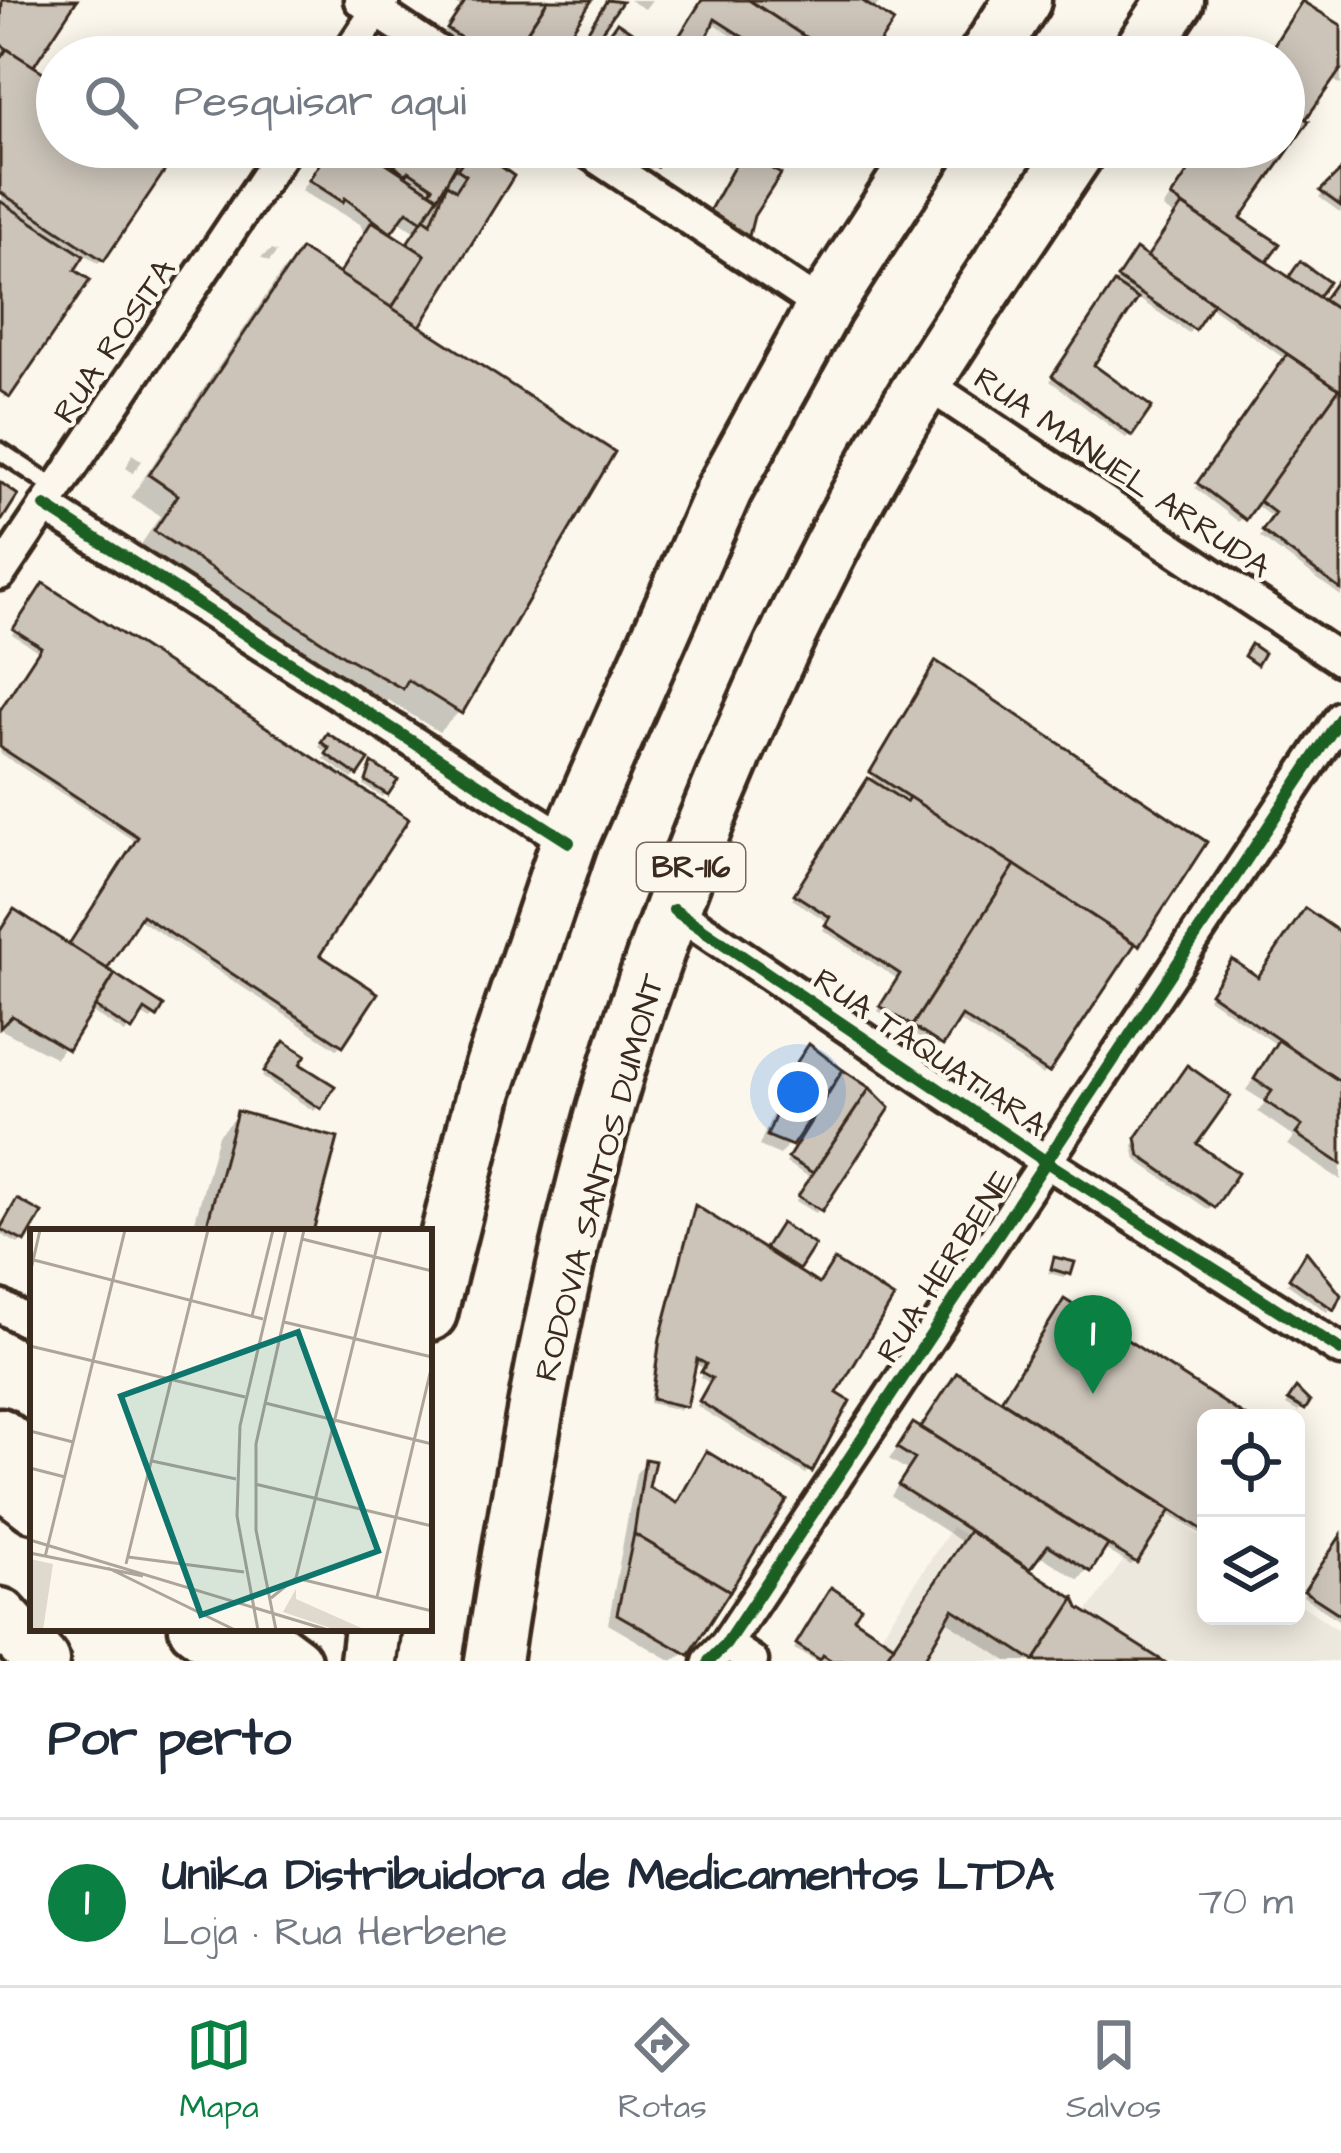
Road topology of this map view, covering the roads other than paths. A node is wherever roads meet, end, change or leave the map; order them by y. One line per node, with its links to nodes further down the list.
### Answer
1 (1023, 0): 6 (highway)
2 (1176, 0): 7 (highway)
3 (373, 4): 4 (street); 5 (street)
4 (357, 36)
5 (417, 36)
6 (1000, 36)
7 (1152, 36)
8 (272, 168): 15 (street, RUA ROSITA)
9 (613, 168): 12 (street)
10 (914, 168): 12 (highway)
11 (1065, 168): 13 (highway, RODOVIA SANTOS DUMONT / BR-116)
12 (824, 308): 19 (highway)
13 (924, 382): 17 (street, RUA MANUEL ARRUDA); 20 (highway, RODOVIA SANTOS DUMONT / BR-116)
14 (0, 451): 15 (lane)
15 (51, 498): 16 (street, RUA ROSITA); 19 (street)
16 (0, 574)
17 (1341, 660)
18 (1341, 717): 21 (street, RUA HERBENE)
19 (569, 842): 22 (highway)
20 (674, 910): 21 (street, RUA TAQUATIARA); 37 (highway, RODOVIA SANTOS DUMONT / BR-116)
21 (1045, 1161): 25 (street, RUA TAQUATIARA); 33 (street, RUA HERBENE)
22 (432, 1301)
23 (0, 1306): 24 (street)
24 (30, 1323)
25 (1341, 1350)
26 (0, 1433): 27 (main road)
27 (30, 1457)
28 (0, 1482): 29 (main road)
29 (30, 1505)
30 (0, 1616): 34 (highway)
31 (372, 1631): 36 (highway)
32 (224, 1640): 35 (main road)
33 (729, 1655)
34 (41, 1661)
35 (296, 1661)
36 (368, 1661)
37 (493, 1661)

